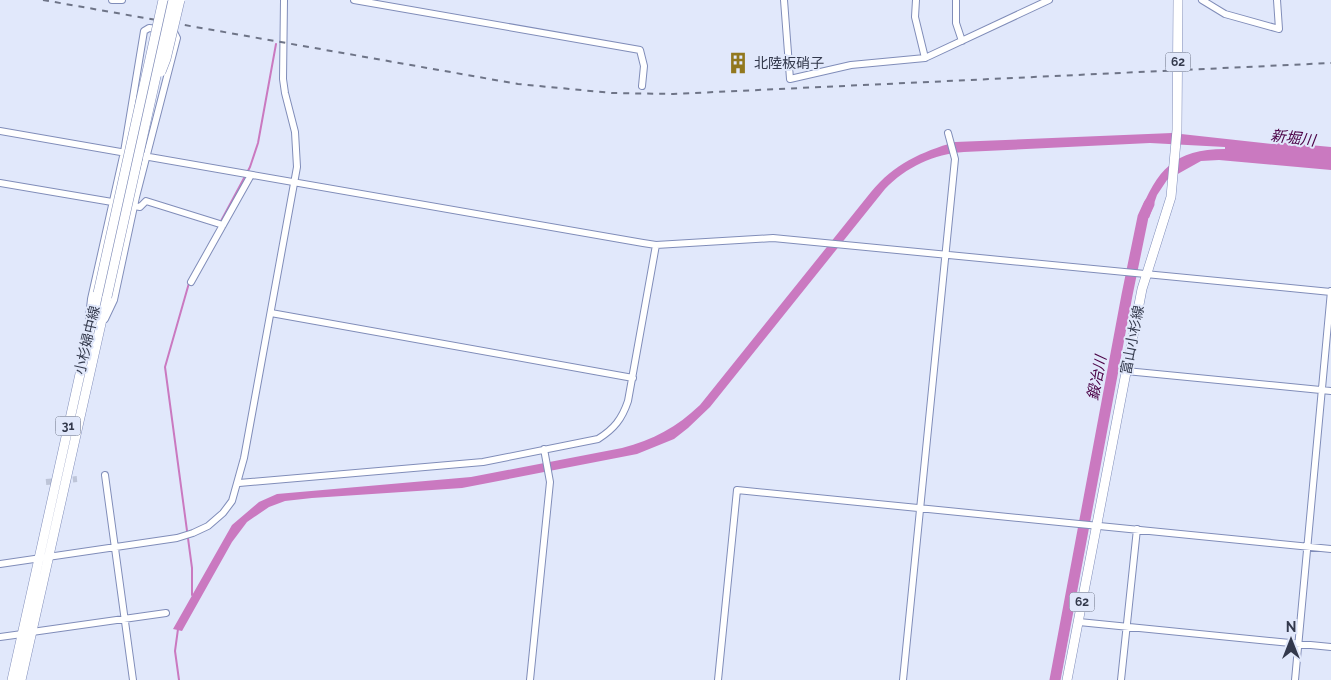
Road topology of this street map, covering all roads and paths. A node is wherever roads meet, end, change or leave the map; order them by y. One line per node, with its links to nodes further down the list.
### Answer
1 (112, 0): 2 (street)
2 (122, 0)
3 (158, 0): 19 (main road, 31, bridge)
4 (163, 0): 19 (main road, 小杉婦中線 / 31, bridge)
5 (173, 0): 19 (main road, 小杉婦中線 / 31, bridge)
6 (180, 0): 19 (main road, 31, bridge)
7 (284, 0): 25 (street)
8 (354, 0): 18 (street)
9 (784, 0): 17 (street)
10 (916, 0): 17 (street)
11 (956, 0): 16 (street)
12 (1048, 0): 16 (street)
13 (1178, 0): 32 (main road, 富山小杉線 / 62)
14 (1202, 0): 15 (street)
15 (1277, 0)
16 (962, 41): 17 (street)
17 (925, 58)
18 (642, 86)
19 (147, 92): 36 (main road, 小杉婦中線 / 31, bridge); 37 (main road, 小杉婦中線 / 31, bridge)
20 (0, 131): 22 (street)
21 (948, 133): 31 (street)
22 (124, 152): 23 (street); 23 (street); 27 (street)
23 (148, 156): 24 (street); 28 (street)
24 (251, 175): 25 (street); 29 (street)
25 (294, 182): 30 (street); 35 (street)
26 (0, 183): 27 (street)
27 (112, 202): 36 (street)
28 (134, 206): 29 (street); 37 (street)
29 (223, 225): 33 (street)
30 (656, 245): 31 (street); 39 (street)
31 (946, 255): 32 (street); 45 (street)
32 (1143, 274): 34 (street); 38 (main road, 富山小杉線 / 62)
33 (191, 282)
34 (1331, 292): 40 (street)
35 (271, 313): 39 (street); 44 (street)
36 (89, 328): 52 (main road, 小杉婦中線 / 31)
37 (100, 329): 51 (main road, 小杉婦中線 / 31)
38 (1126, 372): 40 (street); 46 (main road, 富山小杉線 / 62)
39 (633, 378): 42 (street)
40 (1323, 390): 41 (street); 48 (street)
41 (1331, 391)
42 (544, 449): 44 (street); 66 (street)
43 (105, 475): 49 (street)
44 (239, 483): 49 (street)
45 (920, 510): 46 (street); 67 (street); 68 (street)
46 (1095, 524): 47 (street); 56 (main road, 富山小杉線 / 62)
47 (1137, 529): 48 (street); 57 (street)
48 (1308, 547): 50 (street); 61 (street)
49 (114, 548): 51 (street); 55 (street)
50 (1331, 549)
51 (50, 558): 52 (street); 58 (main road, 小杉婦中線 / 31)
52 (39, 559): 53 (street); 59 (main road, 小杉婦中線 / 31)
53 (0, 564)
54 (166, 613): 55 (street)
55 (124, 619): 58 (street); 65 (street)
56 (1078, 622): 57 (street); 69 (main road, 富山小杉線 / 62)
57 (1128, 627): 61 (street); 70 (street)
58 (32, 632): 64 (main road, 小杉婦中線 / 31)
59 (22, 634): 60 (street); 63 (main road, 小杉婦中線 / 31)
60 (0, 637)
61 (1299, 644): 62 (street); 71 (street)
62 (1331, 647)
63 (12, 680)
64 (21, 680)
65 (133, 680)
66 (530, 680)
67 (718, 680)
68 (903, 680)
69 (1067, 680)
70 (1121, 680)
71 (1295, 680)

